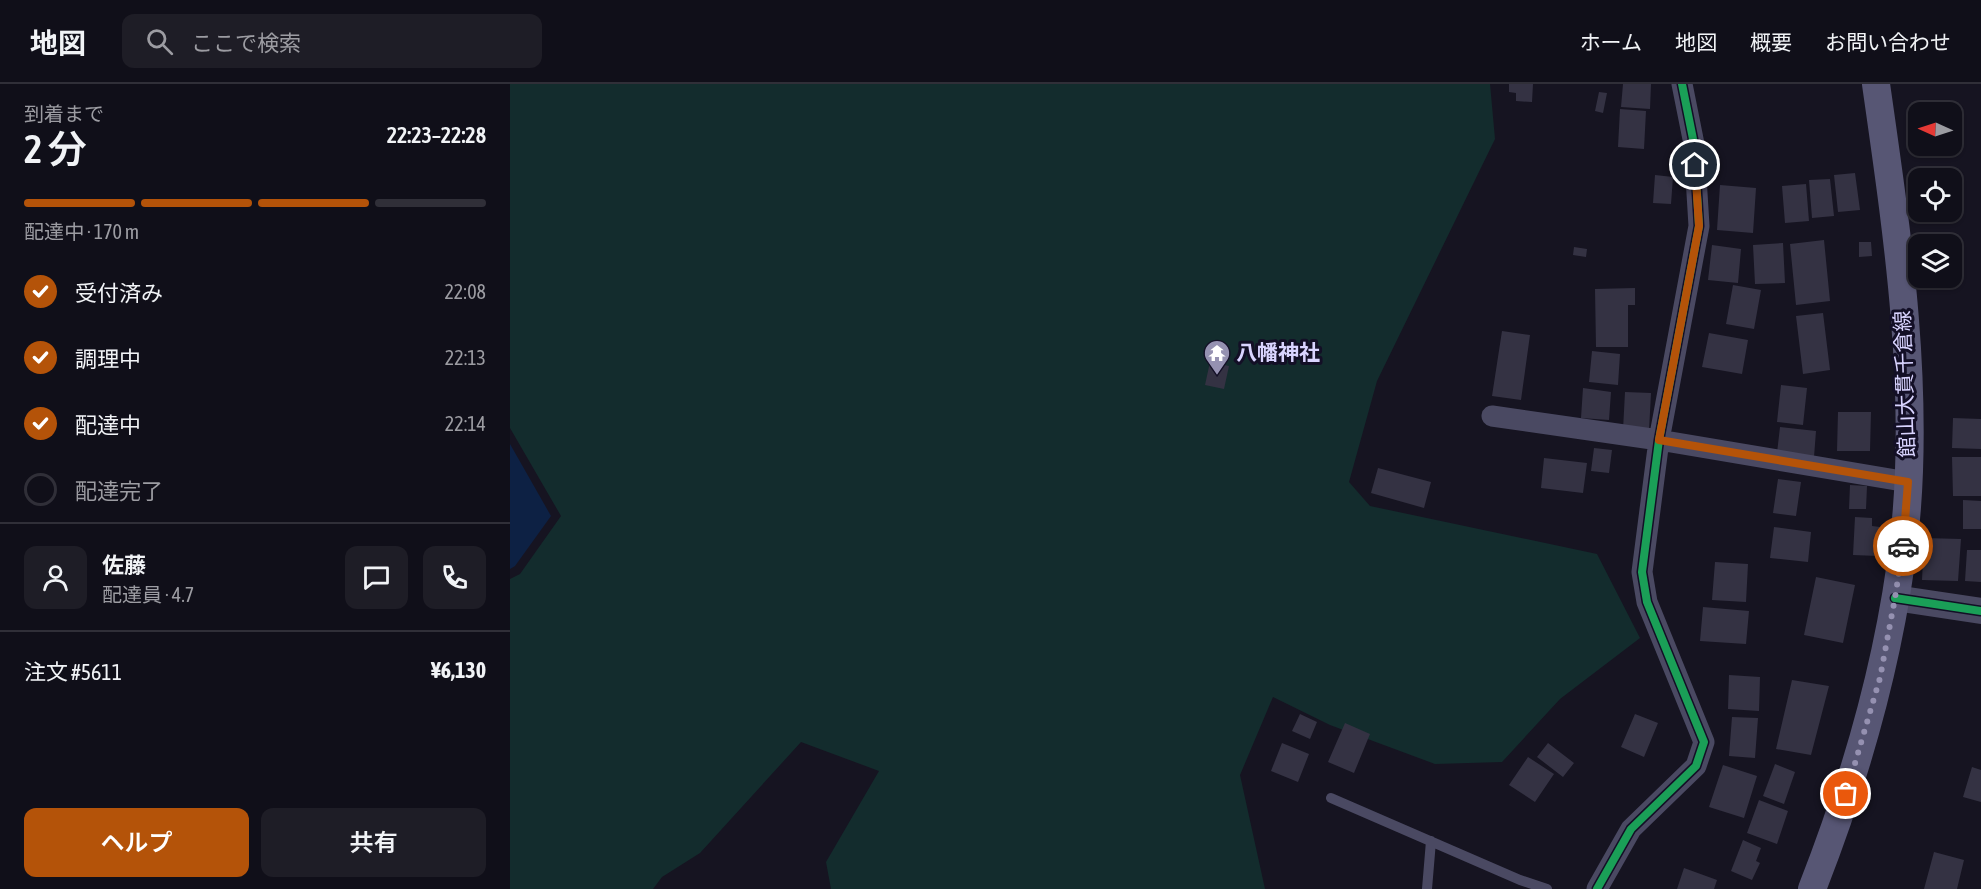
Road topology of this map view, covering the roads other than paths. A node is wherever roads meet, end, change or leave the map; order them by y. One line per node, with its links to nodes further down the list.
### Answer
1 (1682, 84): 4 (street)
2 (1876, 84): 5 (main road, 館山大貫千倉線)
3 (1492, 416): 4 (street)
4 (1659, 440): 5 (street); 12 (street)
5 (1908, 482): 6 (main road, 館山大貫千倉線)
6 (1895, 598): 7 (street); 13 (main road, 館山大貫千倉線)
7 (1981, 611)
8 (1331, 798): 9 (lane)
9 (1431, 841): 10 (lane); 11 (lane)
10 (1427, 889)
11 (1547, 889)
12 (1597, 889)
13 (1812, 889)

